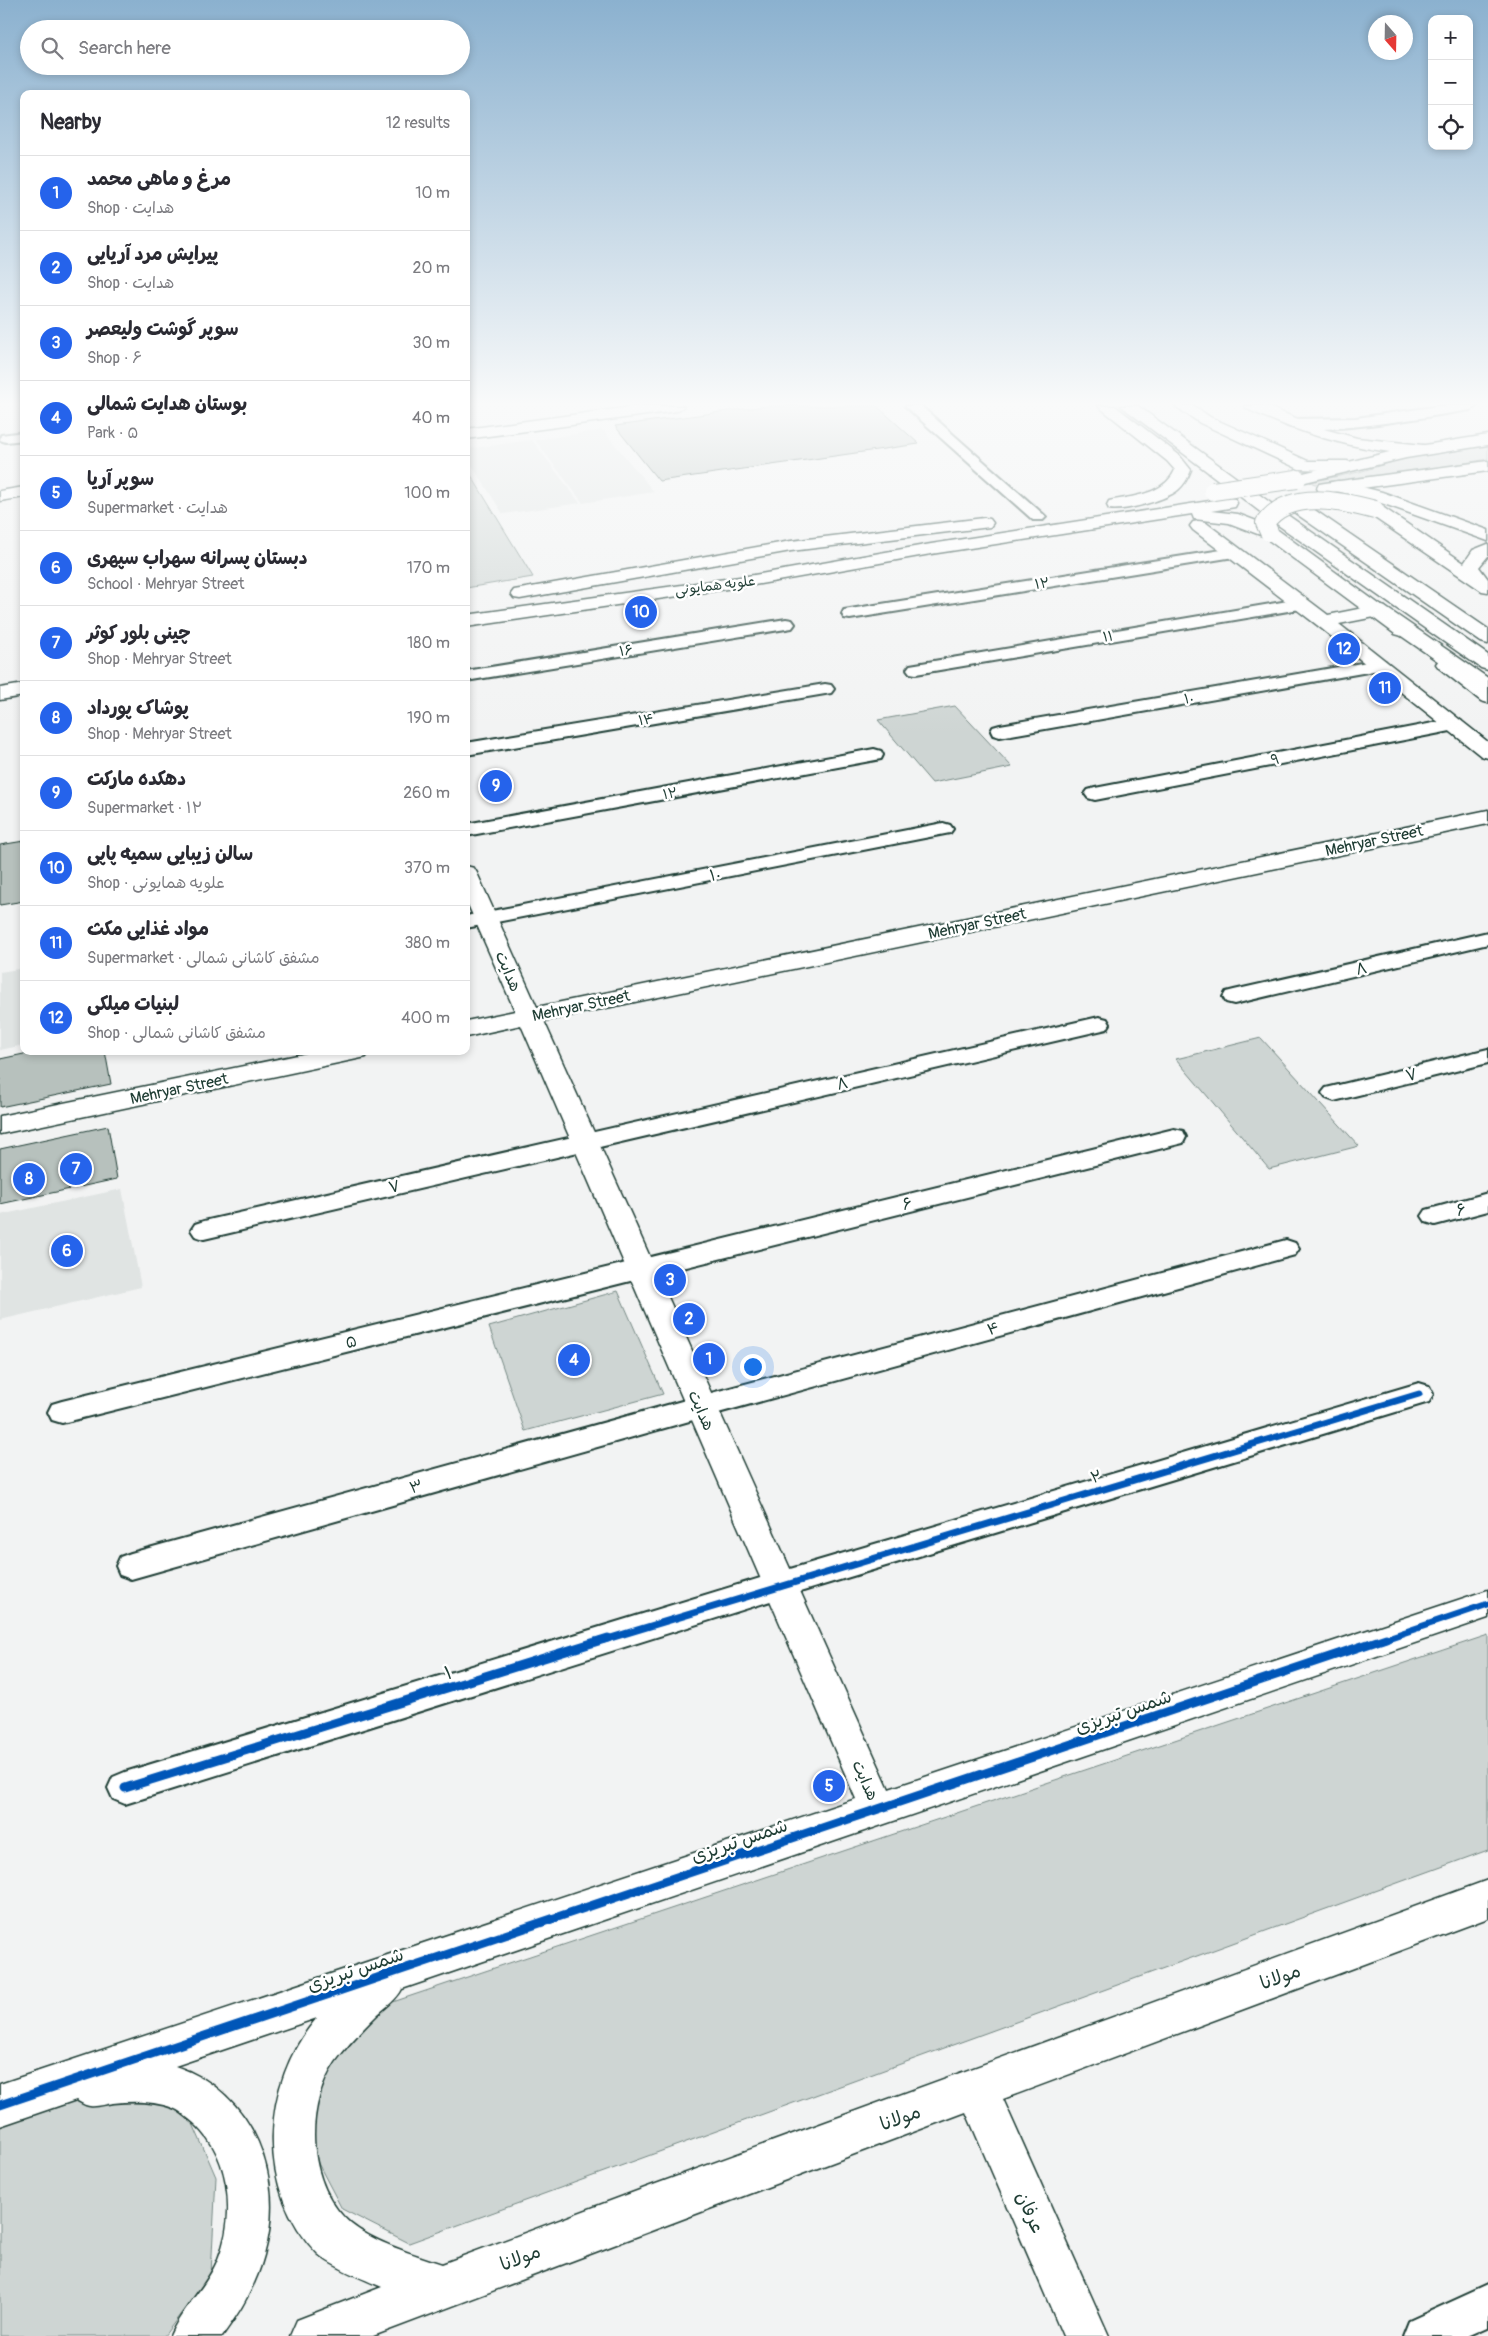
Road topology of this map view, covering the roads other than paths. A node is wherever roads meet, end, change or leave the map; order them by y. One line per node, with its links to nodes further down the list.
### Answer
1 (1036, 515): 11 (street)
2 (1071, 515): 11 (main road, علویه همایونی)
3 (1106, 515): 20 (main road, علویه همایونی)
4 (1209, 515): 14 (main road)
5 (1269, 515): 14 (main road, bridge)
6 (1276, 515): 31 (main road)
7 (1310, 515): 30 (main road)
8 (1382, 515): 22 (main road, bridge)
9 (1425, 515): 15 (main road)
10 (1457, 515): 13 (main road)
11 (1038, 517): 16 (main road, علویه همایونی)
12 (1199, 526): 18 (main road)
13 (1488, 531)
14 (1269, 532): 25 (main road)
15 (1488, 536)
16 (832, 541): 19 (main road, علویه همایونی); 20 (main road)
17 (1488, 549): 22 (main road)
18 (1234, 552): 24 (main road); 26 (street, ۱۲)
19 (718, 558): 21 (main road); 23 (main road, علویه همایونی)
20 (857, 562): 21 (main road, علویه همایونی)
21 (754, 580): 27 (main road, علویه همایونی)
22 (1483, 583)
23 (502, 596)
24 (1300, 604): 28 (main road); 33 (street, ۱۱)
25 (1378, 611): 28 (main road); 35 (main road); 39 (main road)
26 (850, 614)
27 (470, 620)
28 (1324, 621): 32 (main road)
29 (786, 624): 34 (street, ۱۶)
30 (1488, 638)
31 (1488, 664)
32 (1379, 665): 40 (main road); 41 (street, ۱۰)
33 (916, 669)
34 (470, 675)
35 (1488, 687)
36 (825, 689): 42 (street, ۱۴)
37 (20, 691): 38 (main road)
38 (0, 694)
39 (1488, 697)
40 (1454, 725): 43 (main road); 45 (street, ۹)
41 (1000, 731)
42 (470, 749)
43 (1488, 752)
44 (874, 755): 47 (street, ۱۲)
45 (1095, 794)
46 (1488, 817): 53 (main road, Mehryar Street)
47 (470, 829)
48 (943, 829): 50 (street, ۱۰)
49 (470, 892): 50 (main road, هدایت)
50 (476, 920): 53 (main road, هدایت)
51 (1488, 938): 52 (street, ۸)
52 (1234, 997)
53 (528, 1016): 55 (main road, Mehryar Street); 61 (main road, هدایت)
54 (1099, 1024): 61 (street, ۸)
55 (470, 1028)
56 (338, 1055): 59 (main road, Mehryar Street)
57 (1488, 1056): 58 (street, ۷)
58 (1334, 1093)
59 (0, 1125)
60 (1174, 1137): 66 (street, ۶)
61 (584, 1142): 64 (street, ۷); 66 (main road, هدایت)
62 (1488, 1202): 63 (street, ۶)
63 (1434, 1216)
64 (204, 1230)
65 (1286, 1249): 68 (street, ۴)
66 (640, 1270): 68 (main road, هدایت); 69 (street, ۵)
67 (1419, 1394): 71 (street, ۲)
68 (700, 1407): 70 (street, ۳); 71 (main road, هدایت)
69 (62, 1412)
70 (131, 1566)
71 (780, 1585): 73 (street, ۱); 74 (main road, هدایت)
72 (1488, 1604): 74 (main road, شمس تبریزی)
73 (125, 1788)
74 (878, 1809): 76 (main road, شمس تبریزی)
75 (1488, 1898): 78 (main road, مولانا)
76 (391, 1973): 77 (main road, شمس تبریزی); 80 (main road)
77 (53, 2087): 79 (main road, شمس تبریزی); 82 (main road)
78 (977, 2089): 80 (main road, مولانا); 84 (main road, عرفان)
79 (0, 2105)
80 (441, 2287): 83 (main road, مولانا)
81 (1488, 2306): 85 (street)
82 (193, 2336)
83 (313, 2336)
84 (1086, 2336)
85 (1424, 2336)

